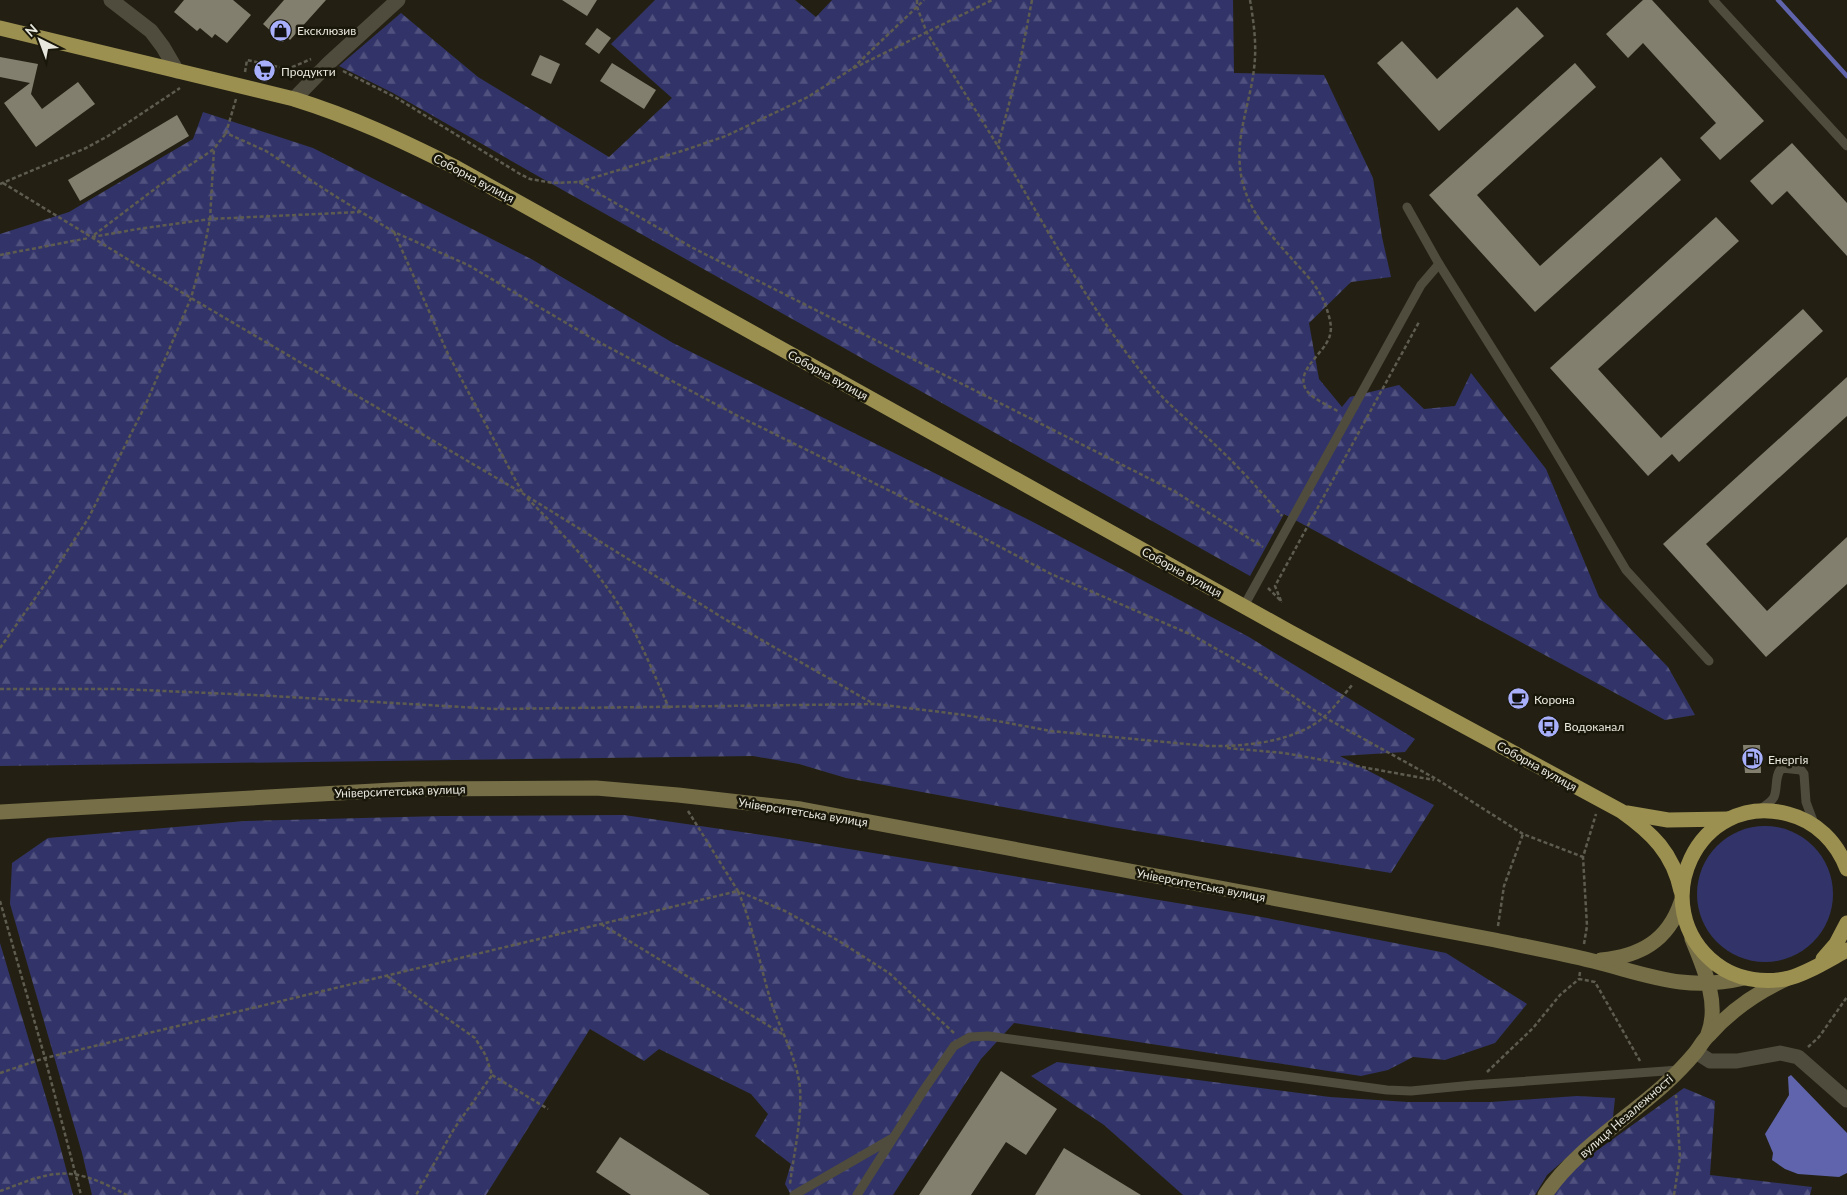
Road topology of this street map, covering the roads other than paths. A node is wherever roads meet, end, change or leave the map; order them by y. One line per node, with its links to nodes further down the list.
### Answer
1 (111, 0): 5 (street)
2 (398, 0): 6 (street)
3 (1712, 0): 7 (lane)
4 (0, 28): 5 (main road, Соборна вулиця)
5 (177, 72): 6 (main road, Соборна вулиця)
6 (294, 100): 10 (main road, Соборна вулиця)
7 (1847, 146)
8 (1408, 206): 9 (lane)
9 (1439, 264): 10 (lane); 11 (lane)
10 (1244, 606): 12 (main road, Соборна вулиця)
11 (1709, 661)
12 (1621, 811): 15 (main road, Соборна вулиця); 20 (main road, Соборна вулиця)
13 (0, 812): 24 (main road, Університетська вулиця)
14 (1756, 812): 15 (main road); 16 (main road); 16 (lane)
15 (1728, 819): 20 (main road)
16 (1815, 826): 17 (main road)
17 (1829, 838): 18 (main road); 19 (main road)
18 (1847, 847)
19 (1847, 869)
20 (1682, 897): 22 (main road, Соборна вулиця); 24 (main road, Університетська вулиця)
21 (1847, 923): 25 (main road)
22 (1690, 933): 26 (main road, Соборна вулиця); 28 (main road, вулиця Незалежності)
23 (1847, 950): 25 (main road)
24 (1588, 960): 28 (main road, Університетська вулиця)
25 (1812, 968): 27 (main road, Соборна вулиця)
26 (1744, 978): 27 (main road, Соборна вулиця); 28 (main road, Університетська вулиця)
27 (1787, 978): 29 (main road, вулиця Незалежності)
28 (1708, 984): 29 (main road, вулиця Незалежності)
29 (1707, 1036): 30 (main road, вулиця Незалежності)
30 (1696, 1052): 31 (main road, вулиця Незалежності); 32 (street)
31 (1680, 1070): 33 (lane); 36 (main road, вулиця Незалежності)
32 (1847, 1100)
33 (894, 1138): 34 (lane); 35 (lane)
34 (792, 1192)
35 (857, 1195)
36 (1545, 1195)

